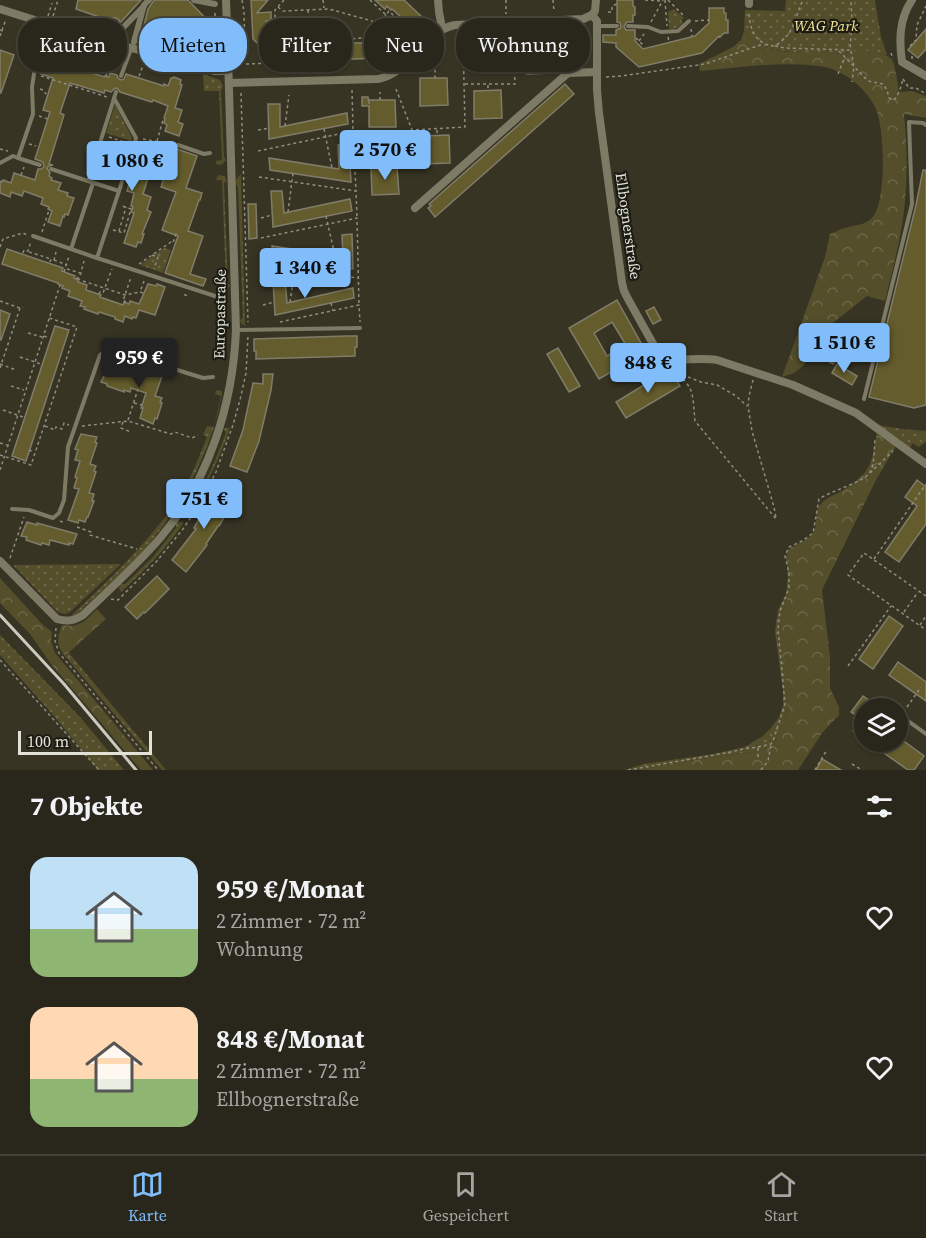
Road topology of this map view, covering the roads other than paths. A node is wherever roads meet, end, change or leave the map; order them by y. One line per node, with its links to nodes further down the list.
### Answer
1 (194, 0): 7 (street)
2 (225, 0): 11 (street, Europastraße)
3 (438, 0): 12 (street)
4 (596, 0): 9 (street)
5 (912, 0): 27 (street)
6 (146, 3): 14 (street); 20 (street)
7 (215, 4)
8 (0, 9): 10 (street)
9 (592, 15): 15 (street, Ellbognerstraße); 18 (street)
10 (41, 18)
11 (226, 18)
12 (440, 18)
13 (689, 21): 17 (lane)
14 (127, 23)
15 (597, 26): 16 (lane); 25 (street, Ellbognerstraße)
16 (617, 26)
17 (628, 26)
18 (444, 28)
19 (127, 44): 20 (street)
20 (132, 45): 21 (street); 26 (lane)
21 (139, 47)
22 (34, 72): 34 (lane)
23 (228, 72): 28 (street, Europastraße)
24 (396, 72): 28 (street)
25 (597, 75): 42 (street); 51 (street, Ellbognerstraße)
26 (121, 76)
27 (926, 76)
28 (229, 83): 48 (street, Europastraße)
29 (117, 92): 30 (lane)
30 (114, 99): 35 (lane); 40 (lane)
31 (926, 125): 50 (lane)
32 (178, 145): 33 (lane)
33 (210, 153)
34 (18, 158): 36 (lane); 37 (lane)
35 (131, 158)
36 (0, 163)
37 (40, 165)
38 (51, 169): 40 (lane)
39 (125, 172): 41 (lane)
40 (91, 182): 41 (lane); 44 (lane)
41 (118, 191): 45 (lane)
42 (415, 208)
43 (33, 237): 44 (lane)
44 (72, 249): 45 (lane)
45 (97, 258): 46 (lane)
46 (215, 296)
47 (360, 328): 48 (lane)
48 (236, 330): 53 (street, Europastraße)
49 (213, 377): 52 (lane)
50 (864, 399)
51 (926, 464)
52 (12, 509)
53 (4, 562)
54 (908, 721): 55 (lane)
55 (926, 734)

